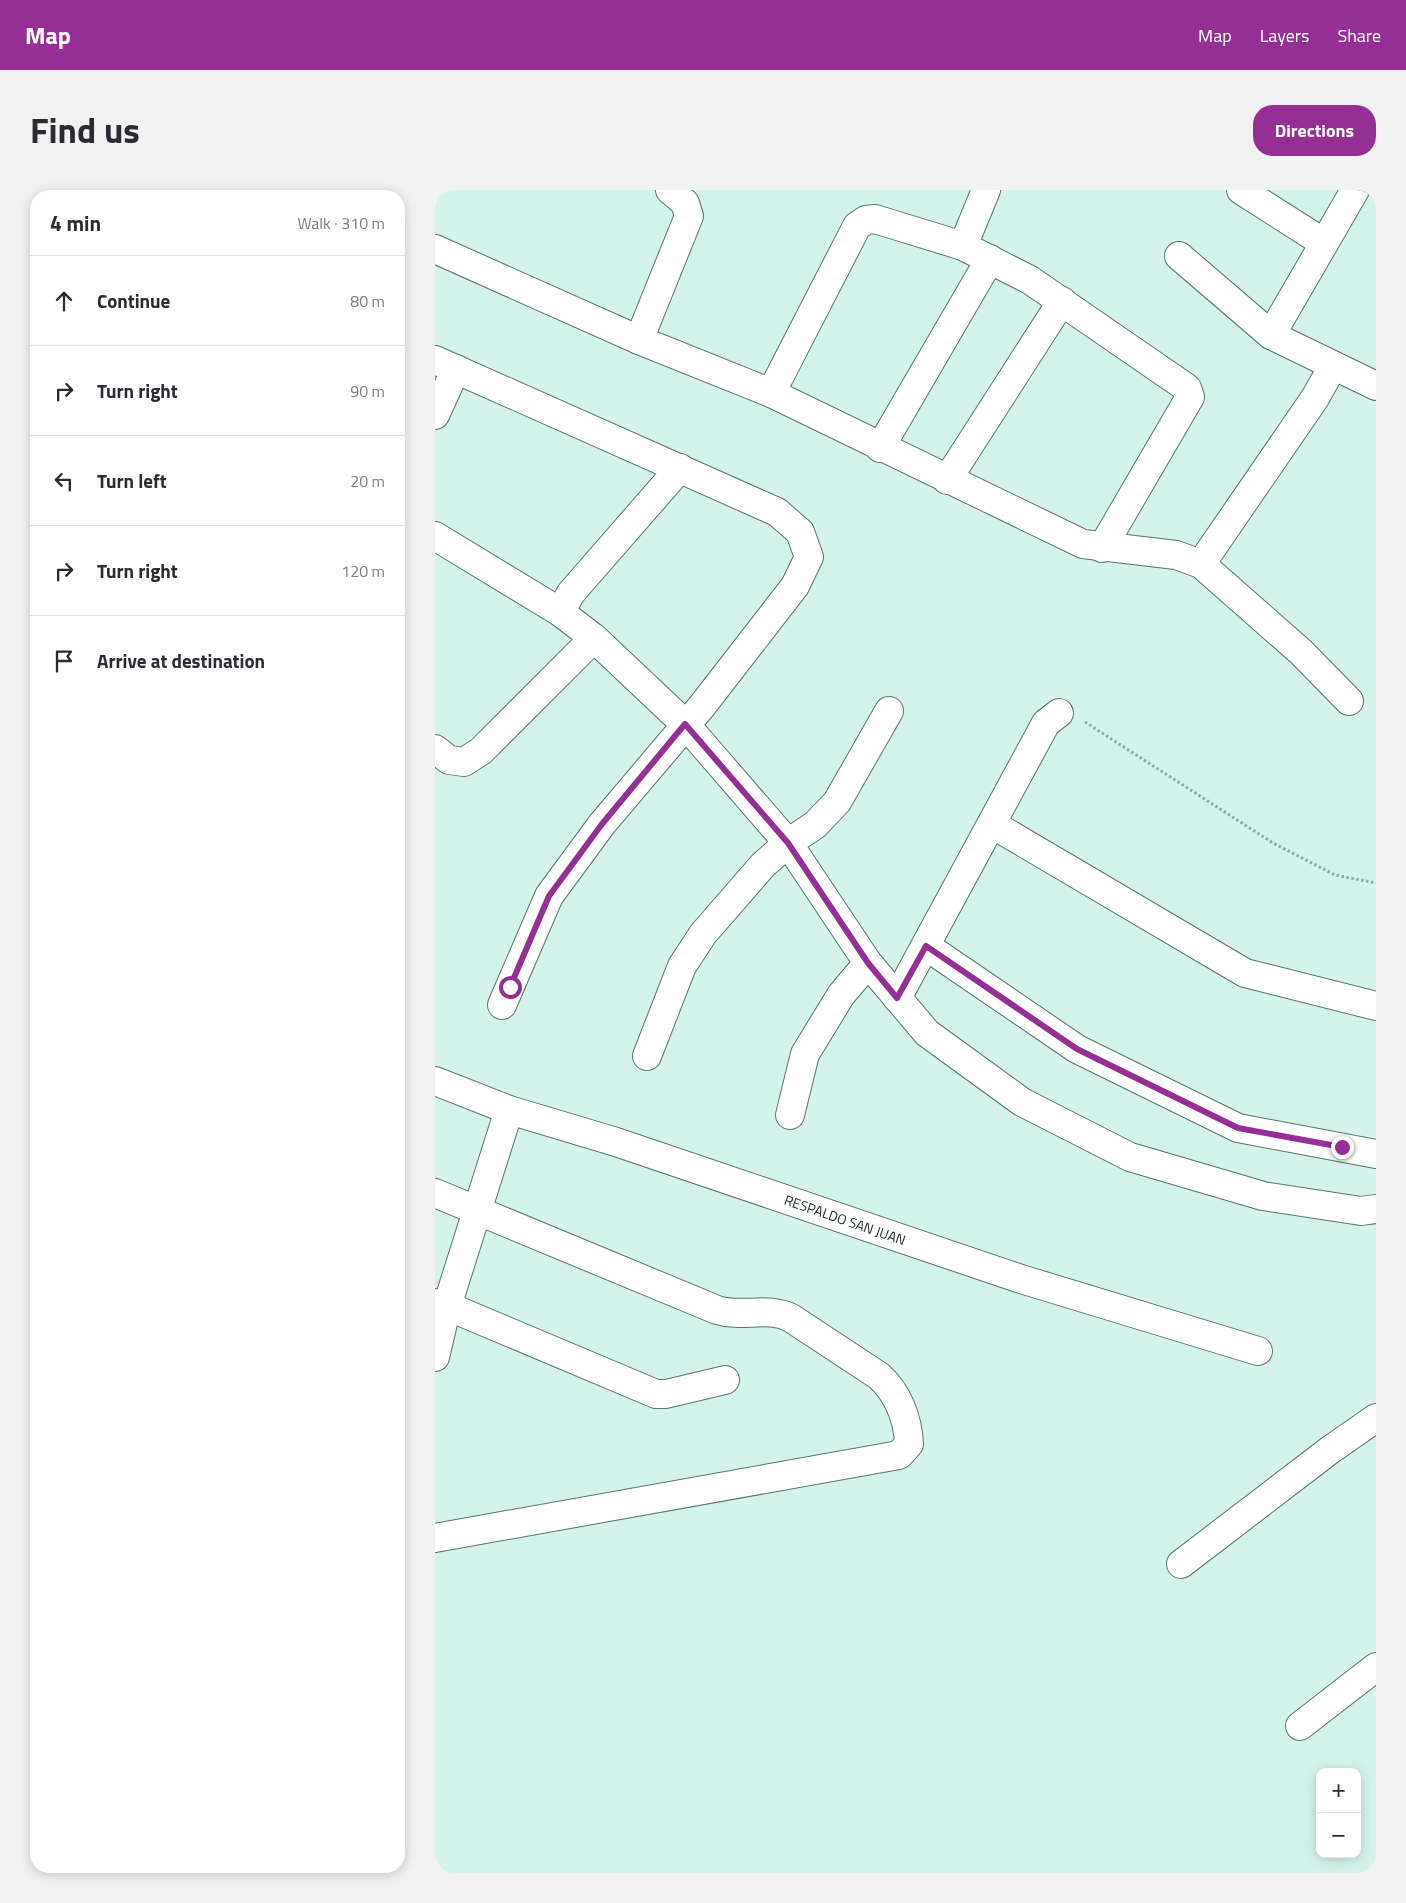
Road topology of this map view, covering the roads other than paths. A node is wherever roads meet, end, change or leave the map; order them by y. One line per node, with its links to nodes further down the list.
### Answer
1 (670, 190): 12 (street)
2 (986, 190): 6 (street)
3 (1241, 190): 5 (street)
4 (1355, 190): 5 (street)
5 (1324, 244): 11 (street)
6 (963, 246): 9 (street); 16 (street)
7 (435, 249): 12 (street)
8 (1179, 256): 11 (street)
9 (990, 259): 10 (street); 18 (street)
10 (1063, 301): 20 (street); 22 (street)
11 (1271, 335): 14 (street)
12 (639, 340): 16 (street)
13 (445, 365): 17 (street); 19 (street)
14 (1333, 366): 15 (street); 23 (street)
15 (1376, 386)
16 (771, 393): 18 (street)
17 (435, 415)
18 (880, 448): 20 (street)
19 (679, 468): 24 (street); 29 (street)
20 (947, 480): 22 (street)
21 (435, 536): 24 (street)
22 (1102, 548): 23 (street)
23 (1201, 564): 26 (street)
24 (560, 612): 25 (street)
25 (594, 638): 29 (street); 30 (street)
26 (1349, 701)
27 (889, 711): 32 (street)
28 (1059, 713): 31 (street)
29 (685, 724): 32 (street); 36 (street)
30 (435, 749)
31 (992, 824): 33 (street); 37 (street)
32 (788, 843): 34 (street); 38 (street)
33 (926, 946): 35 (street); 42 (street)
34 (868, 963): 35 (street); 41 (street)
35 (897, 998): 44 (street)
36 (502, 1005)
37 (1376, 1006)
38 (647, 1056)
39 (435, 1081): 40 (street, RESPALDO SAN JUAN)
40 (509, 1110): 45 (street); 47 (street, RESPALDO SAN JUAN)
41 (790, 1115)
42 (1376, 1154)
43 (435, 1193): 45 (street)
44 (1376, 1209)
45 (476, 1210): 46 (street); 51 (street)
46 (441, 1304): 48 (street); 49 (street)
47 (1258, 1351)
48 (435, 1357)
49 (725, 1380)
50 (1376, 1418): 52 (street)
51 (435, 1538)
52 (1181, 1564)
53 (1376, 1667): 54 (street)
54 (1300, 1726)

